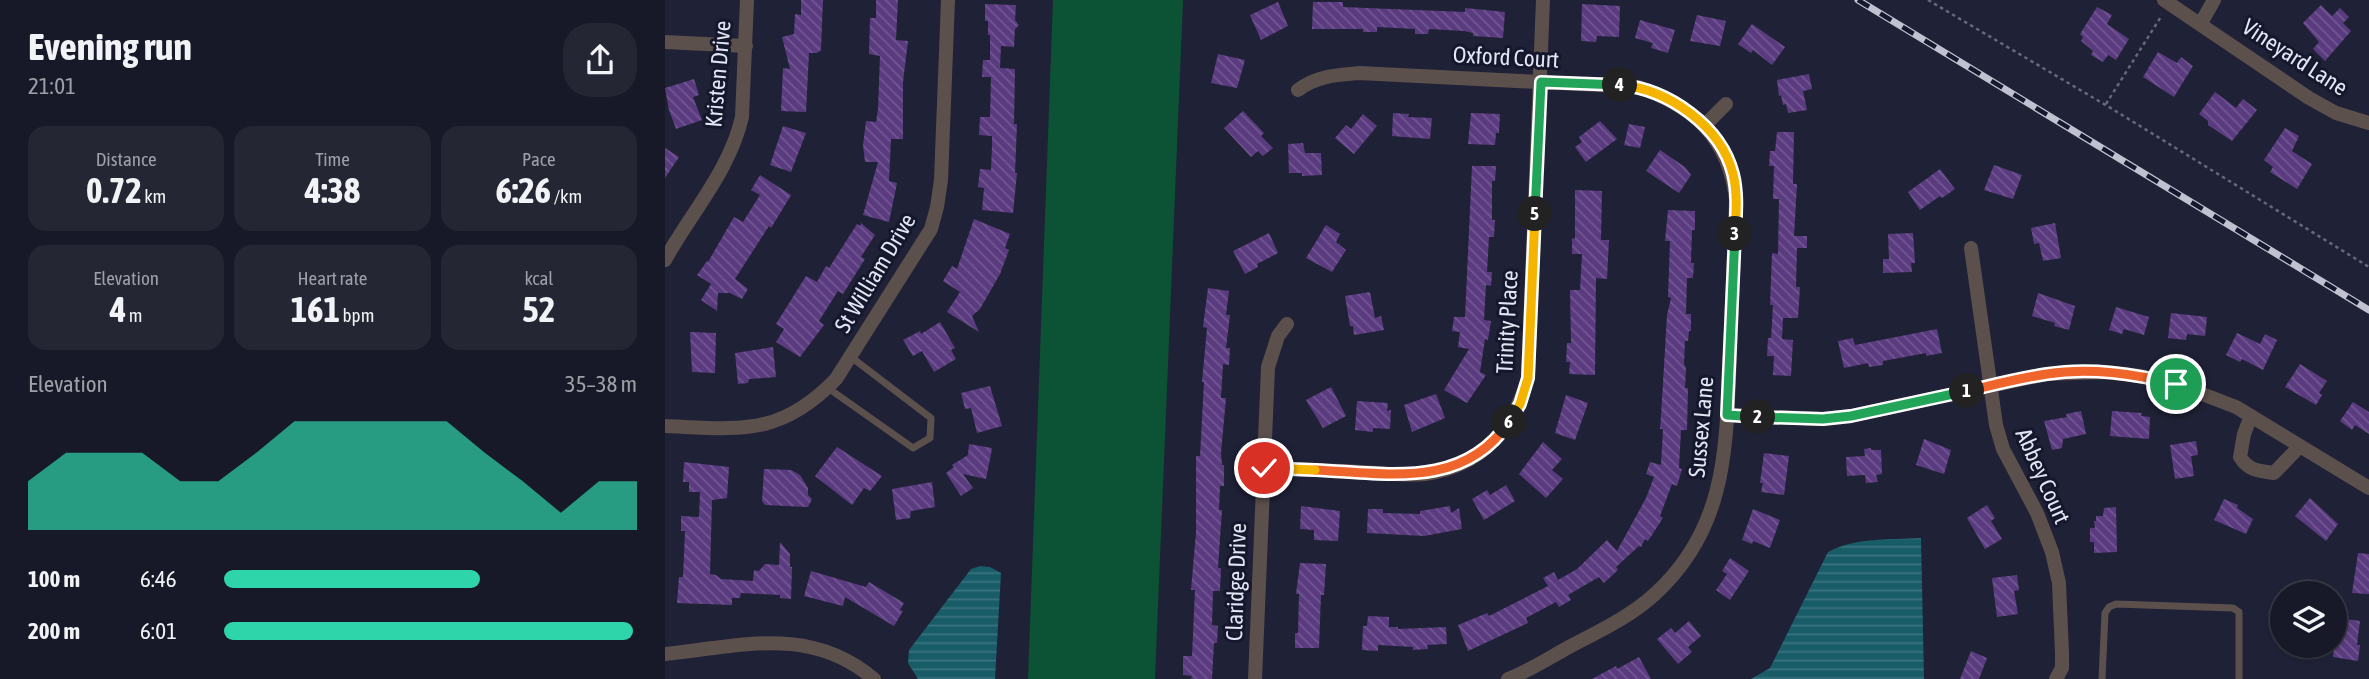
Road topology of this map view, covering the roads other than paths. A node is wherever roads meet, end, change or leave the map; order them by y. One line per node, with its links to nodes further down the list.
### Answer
1 (747, 0): 8 (street, Kristen Drive)
2 (948, 0): 17 (street, St William Drive)
3 (1543, 0): 9 (street, Trinity Place)
4 (2214, 0): 6 (street)
5 (2167, 1): 6 (street, Vineyard Lane)
6 (2200, 23): 12 (street, Vineyard Lane)
7 (665, 42): 8 (street)
8 (745, 46): 15 (street, Kristen Drive)
9 (1541, 82): 10 (street, Oxford Court); 13 (street, Oxford Court); 24 (street, Trinity Place)
10 (1298, 90)
11 (1726, 104): 13 (street)
12 (2369, 123)
13 (1704, 126): 20 (street, Sussex Lane)
14 (1971, 248): 18 (street, Abbey Court)
15 (665, 260)
16 (1287, 324): 24 (street, Claridge Drive)
17 (851, 357): 19 (street, St William Drive); 19 (lane)
18 (1990, 386): 20 (street); 21 (street); 30 (street, Abbey Court)
19 (828, 388): 22 (street, St William Drive)
20 (1727, 415): 29 (street, Sussex Lane)
21 (2251, 416): 23 (street); 23 (street)
22 (665, 426)
23 (2300, 446): 25 (street)
24 (1264, 468): 28 (street, Claridge Drive)
25 (2369, 488)
26 (665, 653): 27 (street)
27 (874, 679)
28 (1255, 679)
29 (1508, 679)
30 (2056, 679)
31 (2102, 679): 32 (lane)
32 (2239, 679)

